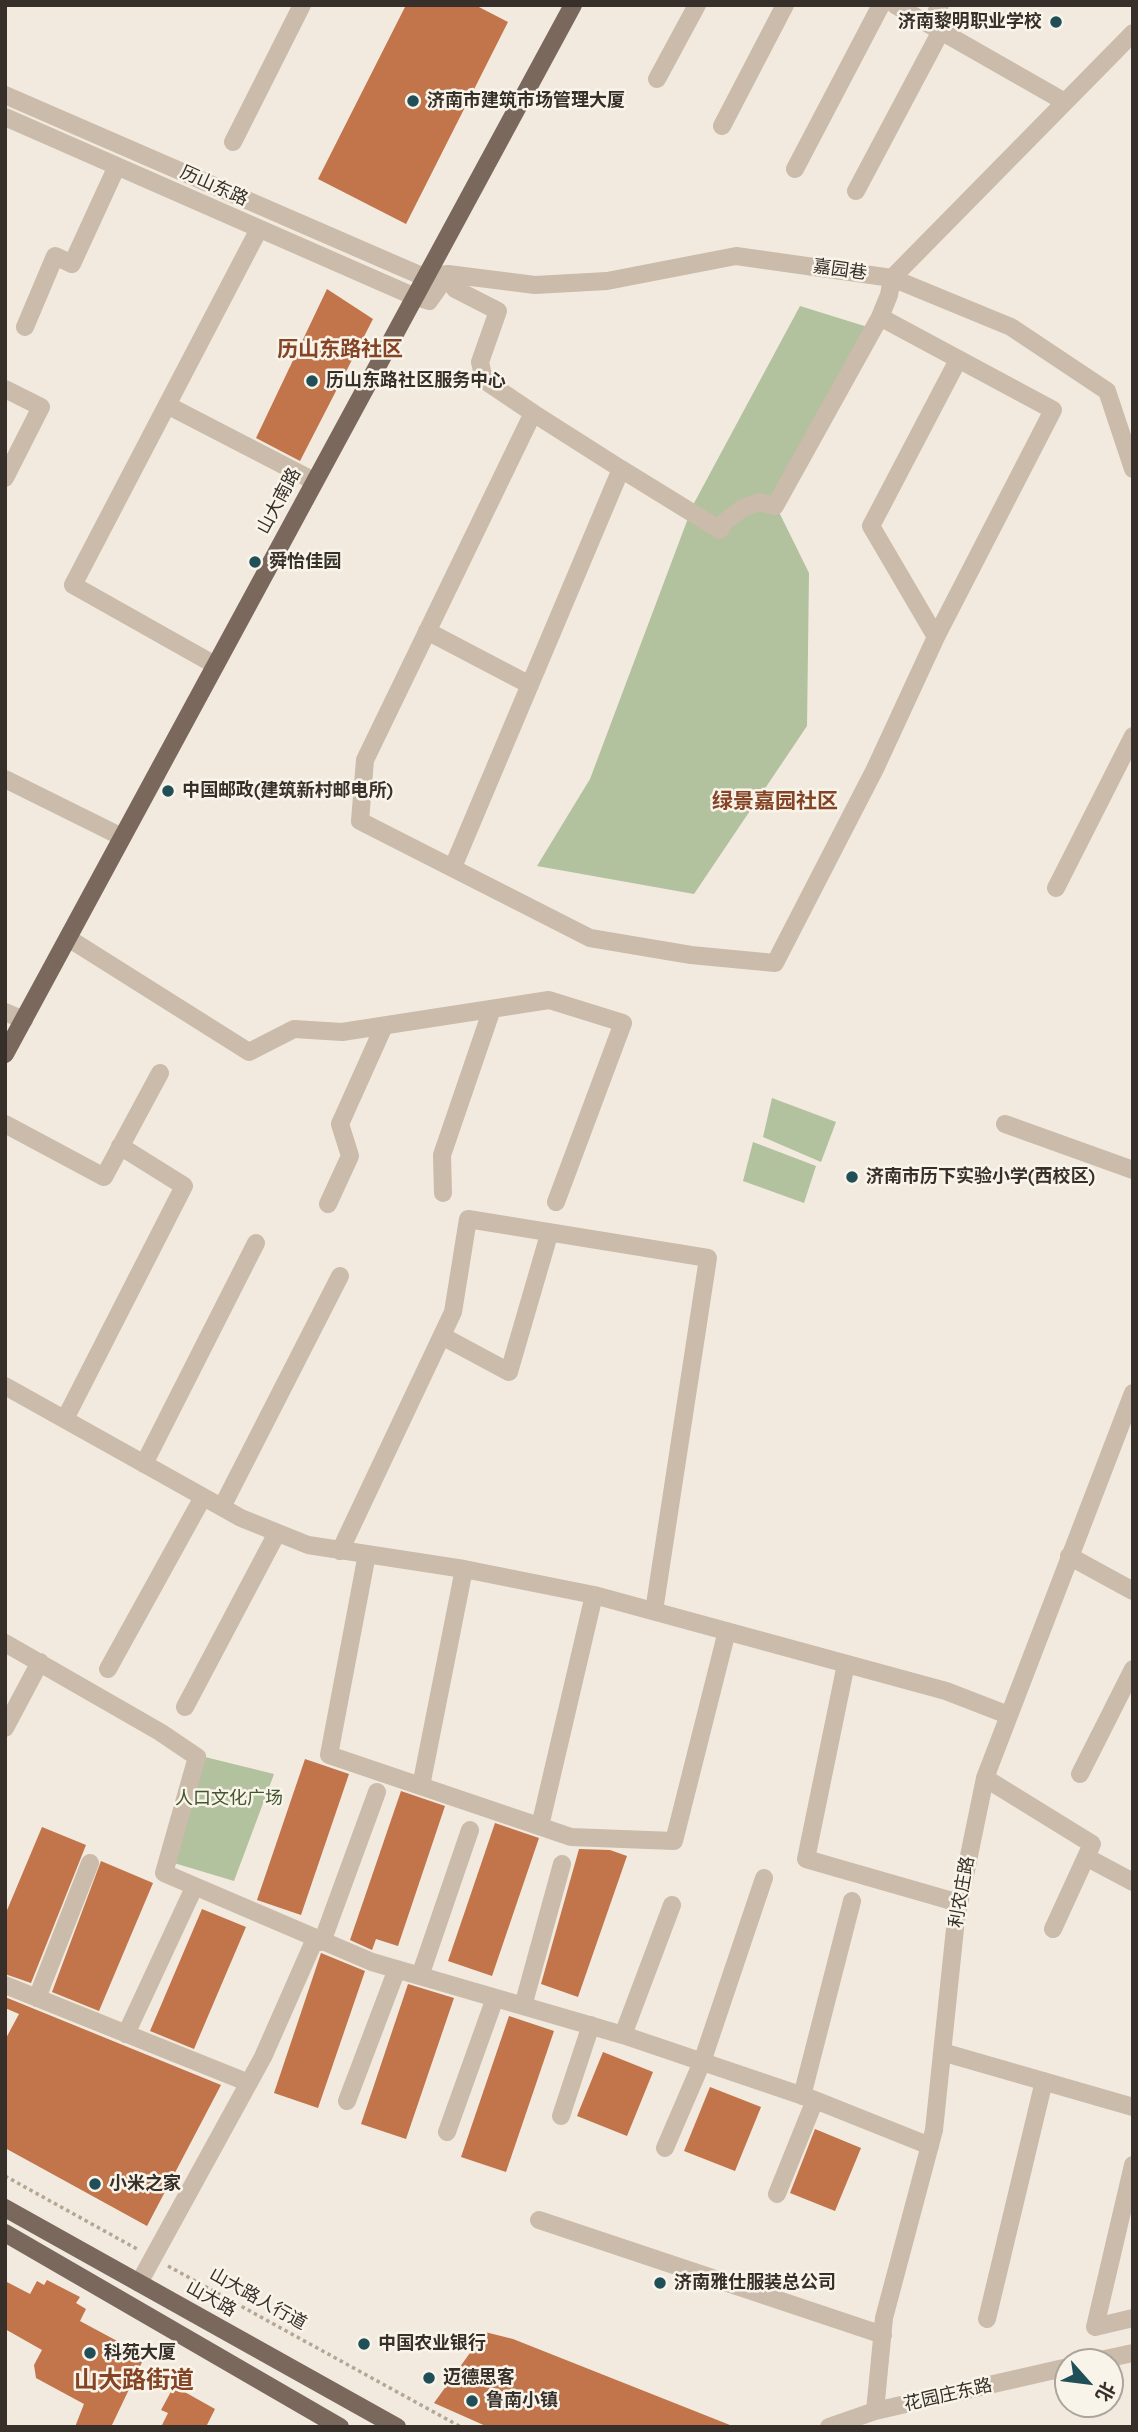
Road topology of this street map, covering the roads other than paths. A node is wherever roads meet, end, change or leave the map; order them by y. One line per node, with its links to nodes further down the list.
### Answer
1 (302, 5): 15 (street)
2 (573, 5): 21 (main road, 山大南路)
3 (697, 5): 10 (street)
4 (785, 5): 14 (street)
5 (881, 5): 17 (street)
6 (895, 5): 8 (street)
7 (940, 5): 8 (street)
8 (935, 28): 12 (street); 18 (street)
9 (1133, 33): 12 (street, 嘉园巷)
10 (657, 79)
11 (5, 95): 21 (street, 历山东路)
12 (1065, 102): 22 (street, 嘉园巷)
13 (5, 117): 16 (street, 历山东路)
14 (722, 127)
15 (233, 142)
16 (117, 166): 19 (street, 历山东路); 25 (street)
17 (795, 169)
18 (856, 191)
19 (259, 229): 23 (street, 历山东路); 28 (street)
20 (448, 274): 21 (street, 嘉园巷); 22 (street, 嘉园巷); 23 (street); 29 (street)
21 (424, 277): 23 (main road, 山大南路)
22 (892, 278): 24 (street); 31 (street)
23 (413, 296): 33 (main road, 山大南路)
24 (880, 317): 26 (street); 30 (street)
25 (25, 327)
26 (958, 359): 35 (street); 35 (street)
27 (5, 389): 32 (street)
28 (169, 406): 33 (street); 36 (street)
29 (533, 413): 30 (street); 34 (street)
30 (621, 469): 37 (street)
31 (1133, 469)
32 (5, 478)
33 (314, 481): 36 (main road, 山大南路)
34 (427, 631): 37 (street); 41 (street)
35 (936, 637): 41 (street)
36 (215, 665): 40 (main road, 山大南路)
37 (530, 685): 41 (street)
38 (1133, 736): 42 (street)
39 (5, 779): 40 (street)
40 (122, 837): 43 (main road, 山大南路)
41 (453, 867)
42 (1056, 888)
43 (68, 938): 46 (main road, 山大南路); 47 (street)
44 (492, 1009): 47 (street); 54 (street); 55 (street)
45 (5, 1012): 46 (street)
46 (24, 1020): 48 (main road, 山大南路)
47 (384, 1026): 56 (street)
48 (5, 1054)
49 (160, 1073): 52 (street)
50 (5, 1124): 52 (street)
51 (1005, 1124): 53 (street)
52 (120, 1146): 64 (street)
53 (1133, 1170)
54 (443, 1193)
55 (556, 1202)
56 (328, 1203)
57 (548, 1238): 60 (street)
58 (256, 1243): 65 (street)
59 (340, 1276): 67 (street)
60 (442, 1336): 69 (street); 75 (street)
61 (5, 1386): 64 (street)
62 (1133, 1393): 63 (street, 利农庄路)
63 (1129, 1413): 71 (street, 利农庄路)
64 (65, 1419): 65 (street)
65 (145, 1464): 66 (street)
66 (202, 1497): 67 (street); 80 (street)
67 (222, 1507): 68 (street)
68 (278, 1533): 69 (street); 82 (street)
69 (340, 1550): 70 (street)
70 (367, 1555): 72 (street); 87 (street)
71 (1069, 1556): 73 (street); 83 (street, 利农庄路)
72 (464, 1569): 74 (street); 87 (street)
73 (1133, 1591)
74 (594, 1595): 75 (street); 89 (street)
75 (654, 1611): 76 (street)
76 (727, 1631): 79 (street); 89 (street)
77 (5, 1643): 78 (street)
78 (40, 1662): 84 (street); 101 (street)
79 (846, 1664): 83 (street); 98 (street)
80 (108, 1669)
81 (1133, 1669): 85 (street)
82 (185, 1707)
83 (1008, 1715): 86 (street, 利农庄路)
84 (5, 1728)
85 (1080, 1774)
86 (985, 1778): 91 (street); 98 (street, 利农庄路)
87 (421, 1786): 89 (street)
88 (377, 1792): 101 (street)
89 (540, 1826)
90 (470, 1830): 103 (street)
91 (1086, 1857): 95 (street); 100 (street)
92 (90, 1863): 106 (street)
93 (562, 1864): 107 (street)
94 (764, 1878): 112 (street)
95 (1133, 1882)
96 (192, 1892): 109 (street)
97 (852, 1901): 115 (street)
98 (959, 1903): 120 (street, 利农庄路)
99 (672, 1905): 110 (street)
100 (1054, 1929)
101 (318, 1940): 102 (street); 114 (street)
102 (397, 1969): 103 (street); 116 (street)
103 (420, 1976): 105 (street)
104 (5, 1985): 106 (street)
105 (495, 1997): 107 (street); 119 (street)
106 (37, 1998): 109 (street)
107 (523, 2006): 108 (street)
108 (591, 2025): 110 (street); 118 (street)
109 (126, 2034): 114 (street)
110 (624, 2035): 112 (street)
111 (949, 2054): 113 (street)
112 (702, 2062): 115 (street); 121 (street)
113 (1044, 2081): 117 (street); 129 (street)
114 (249, 2083): 127 (street)
115 (808, 2098): 120 (street); 123 (street)
116 (347, 2101)
117 (1133, 2107)
118 (561, 2116)
119 (447, 2132)
120 (930, 2146): 130 (street, 利农庄路)
121 (665, 2148)
122 (1133, 2165): 128 (street)
123 (777, 2194)
124 (5, 2208): 127 (main road, 山大路)
125 (539, 2220): 130 (street)
126 (5, 2233): 133 (main road)
127 (139, 2283): 134 (main road, 山大路)
128 (1133, 2318)
129 (987, 2319)
130 (883, 2334): 132 (street, 利农庄路)
131 (1054, 2370): 132 (street, 花园庄东路)
132 (875, 2411): 135 (street, 花园庄东路)
133 (340, 2427)
134 (397, 2427)
135 (829, 2427)

